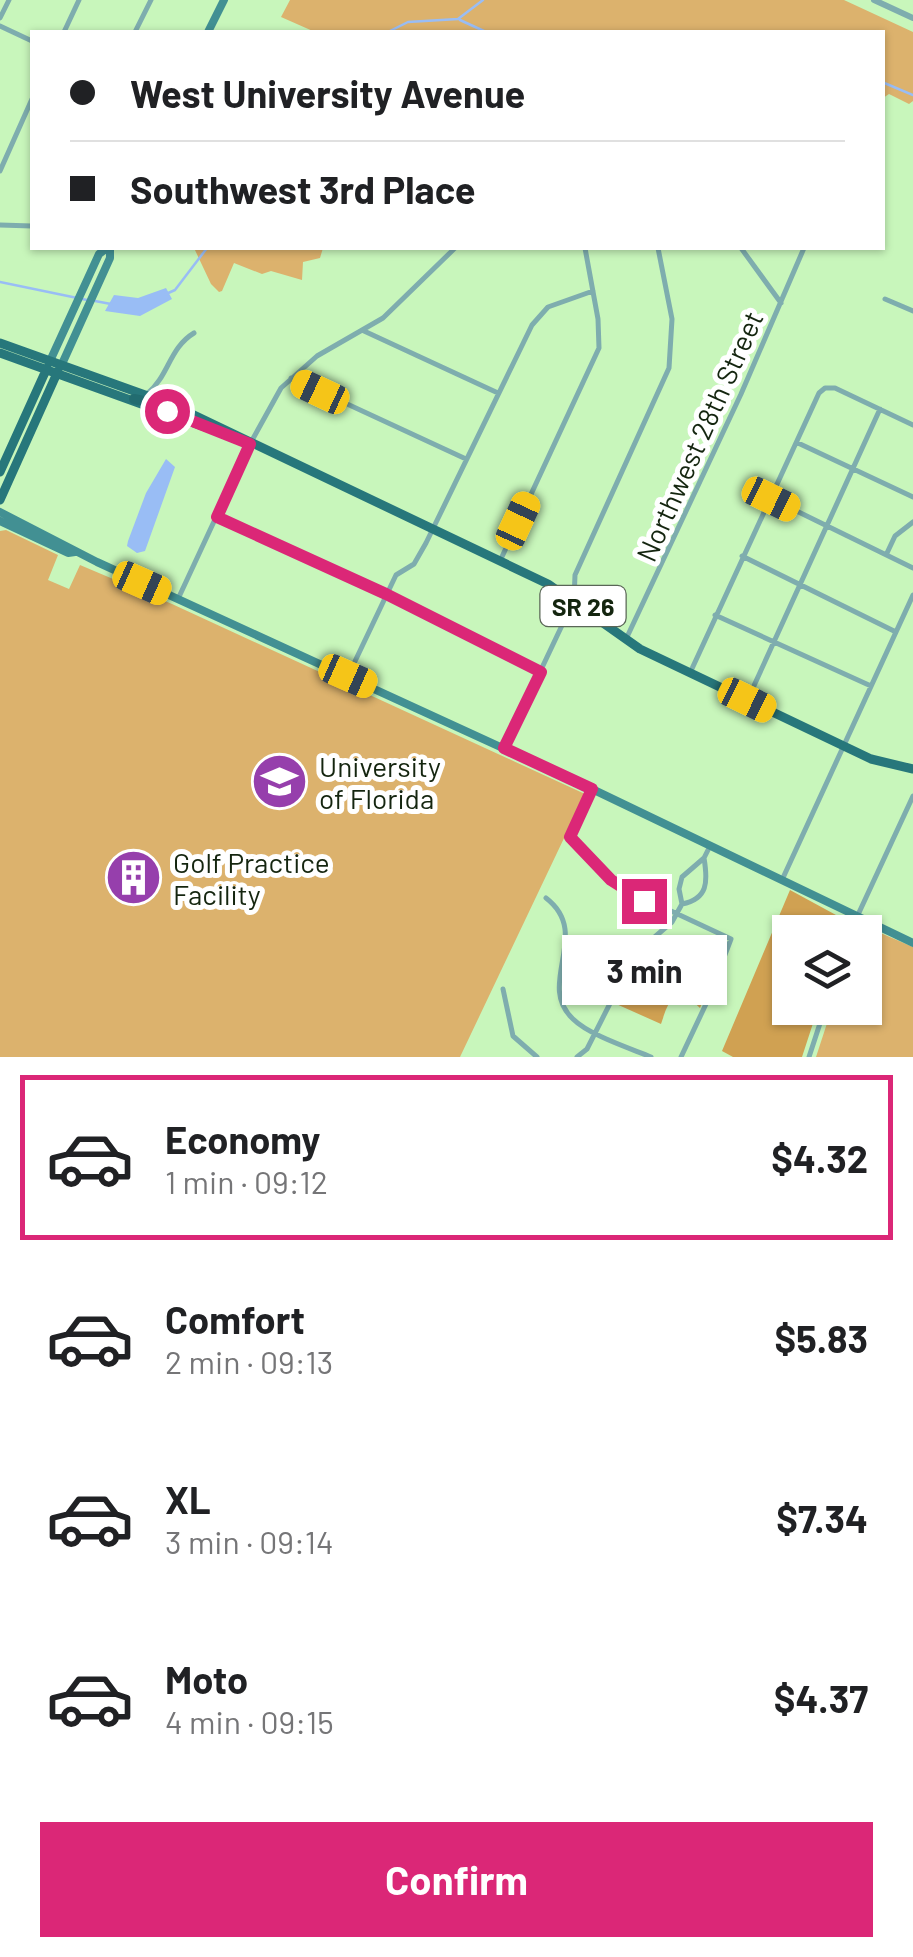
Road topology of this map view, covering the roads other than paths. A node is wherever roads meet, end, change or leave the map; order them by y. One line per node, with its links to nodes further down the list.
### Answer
1 (9, 0): 6 (street)
2 (79, 0): 9 (street)
3 (150, 0): 10 (street)
4 (224, 0): 11 (main road)
5 (874, 0): 7 (street)
6 (0, 18)
7 (913, 18)
8 (0, 26): 12 (street)
9 (65, 30)
10 (136, 30)
11 (209, 30)
12 (30, 41)
13 (30, 104): 14 (street)
14 (0, 171)
15 (0, 225): 16 (street)
16 (30, 226)
17 (105, 250): 32 (main road)
18 (108, 250): 32 (main road)
19 (453, 250): 28 (street)
20 (584, 250): 24 (street)
21 (658, 250): 64 (street)
22 (742, 250): 26 (street)
23 (803, 250): 26 (street, Northwest 28th Street)
24 (593, 291): 35 (street); 58 (street)
25 (885, 299): 27 (street)
26 (782, 303): 67 (street, Northwest 28th Street)
27 (913, 311)
28 (364, 330): 33 (street); 35 (street)
29 (194, 333): 34 (street)
30 (0, 343): 32 (main road, SR 26)
31 (0, 353): 32 (main road, SR 26)
32 (54, 366): 36 (main road, SR 26); 38 (main road, SR 26); 45 (main road); 48 (main road)
33 (290, 378): 42 (street); 43 (street)
34 (162, 379): 36 (street); 37 (street)
35 (498, 392): 43 (street)
36 (147, 394): 37 (main road, SR 26)
37 (165, 396): 38 (highway); 42 (main road, SR 26)
38 (134, 399): 42 (main road, SR 26)
39 (880, 409): 40 (street); 41 (street); 44 (street)
40 (913, 425)
41 (797, 442): 44 (street); 47 (street)
42 (250, 444): 50 (street); 54 (main road, SR 26)
43 (466, 459): 54 (street)
44 (852, 467): 46 (street); 53 (street)
45 (0, 472)
46 (913, 496)
47 (771, 499): 53 (street); 57 (street)
48 (0, 500)
49 (0, 512): 55 (main road)
50 (217, 517): 61 (street); 63 (street)
51 (0, 522): 55 (main road)
52 (913, 522): 56 (street)
53 (825, 525): 56 (street); 60 (street)
54 (432, 530): 58 (main road, SR 26); 61 (street)
55 (74, 552): 63 (main road)
56 (886, 554): 59 (street)
57 (742, 556): 60 (street); 65 (street)
58 (500, 561): 64 (main road, SR 26)
59 (913, 568)
60 (800, 585): 66 (street); 68 (street)
61 (386, 594): 69 (street); 71 (street)
62 (913, 595): 66 (street)
63 (178, 598): 71 (main road)
64 (574, 600): 67 (main road, SR 26); 69 (street)
65 (716, 615): 68 (street); 70 (street)
66 (896, 632): 72 (street)
67 (626, 640): 70 (main road, SR 26)
68 (774, 642): 72 (street); 73 (street)
69 (541, 672): 75 (street)
70 (690, 673): 73 (main road, SR 26)
71 (348, 676): 75 (main road)
72 (871, 686): 74 (street)
73 (747, 700): 74 (main road, SR 26)
74 (843, 746): 76 (main road, SR 26); 81 (street)
75 (504, 748): 77 (main road)
76 (913, 769)
77 (592, 789): 79 (main road); 84 (street)
78 (913, 796): 86 (street)
79 (710, 846): 80 (street); 81 (main road)
80 (704, 858): 83 (street); 83 (street)
81 (782, 880): 85 (main road)
82 (546, 898): 91 (street)
83 (682, 904): 84 (street)
84 (678, 912): 91 (street); 95 (street)
85 (854, 915)
86 (856, 915)
87 (882, 928): 88 (main road)
88 (913, 943)
89 (503, 989): 92 (street)
90 (819, 1025): 96 (street)
91 (596, 1032): 93 (street); 94 (street)
92 (537, 1057)
93 (577, 1057)
94 (650, 1057)
95 (681, 1057)
96 (809, 1057)

